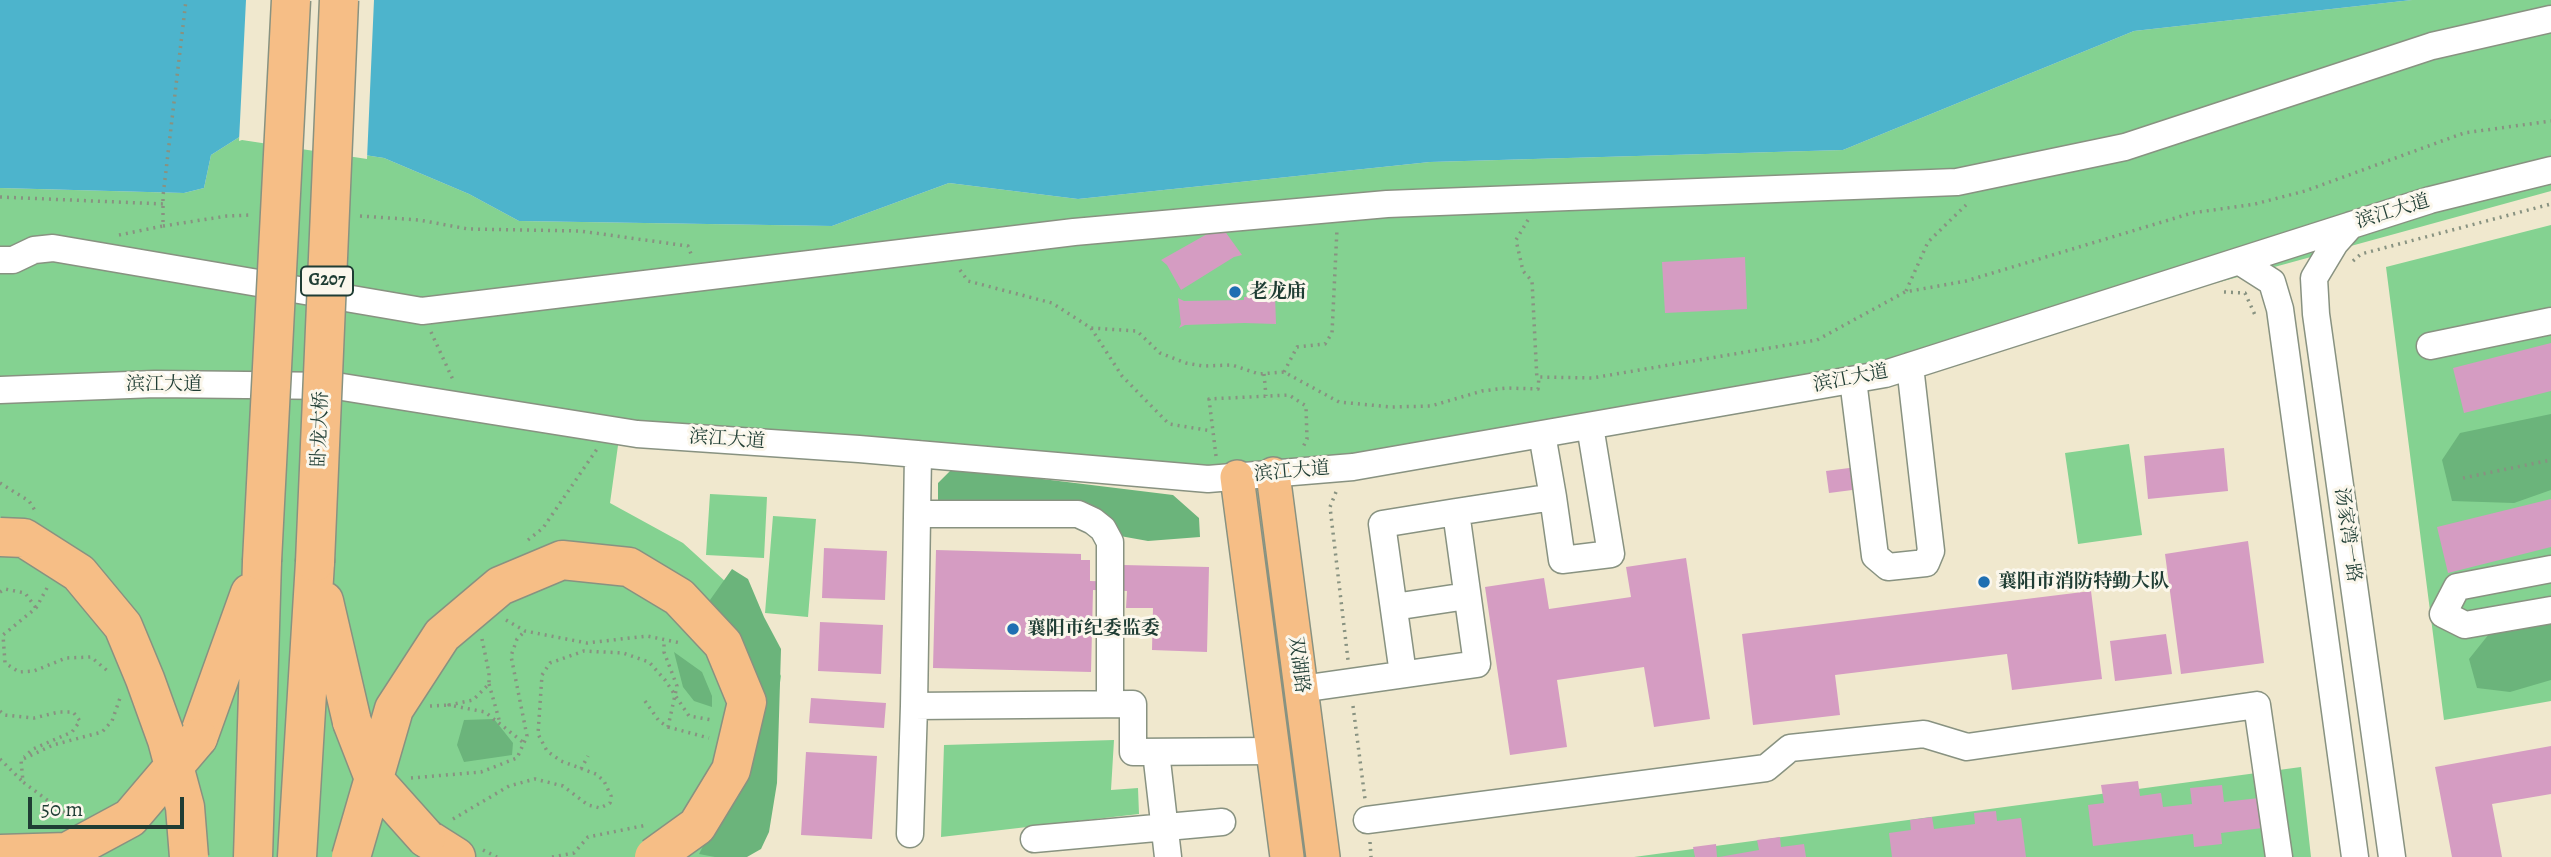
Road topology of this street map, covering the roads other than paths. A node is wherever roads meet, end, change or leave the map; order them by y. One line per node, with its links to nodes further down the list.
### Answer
1 (291, 0): 22 (highway, G207, bridge)
2 (339, 0): 23 (highway, 卧龙大桥 / G207, bridge)
3 (2551, 19): 6 (street)
4 (2551, 170): 5 (street, 滨江大道)
5 (2351, 225): 7 (street, 滨江大道); 51 (street, 汤家湾一路)
6 (0, 260)
7 (2239, 261): 10 (street, 滨江大道); 50 (street, 汤家湾一路)
8 (2551, 321): 9 (street)
9 (2430, 346)
10 (1910, 366): 11 (street, 滨江大道); 11 (street)
11 (1853, 380): 13 (street, 滨江大道)
12 (0, 390): 15 (street, 滨江大道)
13 (1590, 426): 14 (street, 滨江大道); 18 (street)
14 (1542, 434): 16 (street, 滨江大道); 18 (street)
15 (918, 454): 17 (street, 滨江大道); 20 (street)
16 (1281, 473): 17 (street, 滨江大道); 29 (main road, 双湖路)
17 (1229, 478): 32 (main road, 双湖路)
18 (1553, 497): 19 (street)
19 (1455, 512): 25 (street); 26 (street)
20 (917, 514): 30 (street); 31 (street)
21 (0, 537): 42 (highway, bridge)
22 (262, 561): 41 (highway, bridge); 43 (highway, G207)
23 (315, 562): 39 (highway, bridge); 44 (highway, 卧龙大桥 / G207)
24 (2551, 569): 27 (street)
25 (1467, 596): 26 (street); 28 (street)
26 (1394, 607): 28 (street)
27 (2551, 610)
28 (1403, 674): 29 (street)
29 (1301, 689): 48 (main road, 双湖路)
30 (1110, 704): 31 (street); 33 (street)
31 (914, 706): 37 (street)
32 (1273, 751): 33 (street); 47 (main road, 双湖路)
33 (1156, 752): 36 (street)
34 (1367, 820): 49 (street)
35 (1222, 822): 36 (street)
36 (1165, 826): 38 (street); 46 (street)
37 (910, 834)
38 (1034, 839)
39 (451, 840)
40 (652, 840): 45 (highway, bridge)
41 (0, 854)
42 (189, 857)
43 (253, 857)
44 (297, 857)
45 (351, 857)
46 (1168, 857)
47 (1287, 857)
48 (1322, 857)
49 (2279, 857)
50 (2355, 857)
51 (2392, 857)

